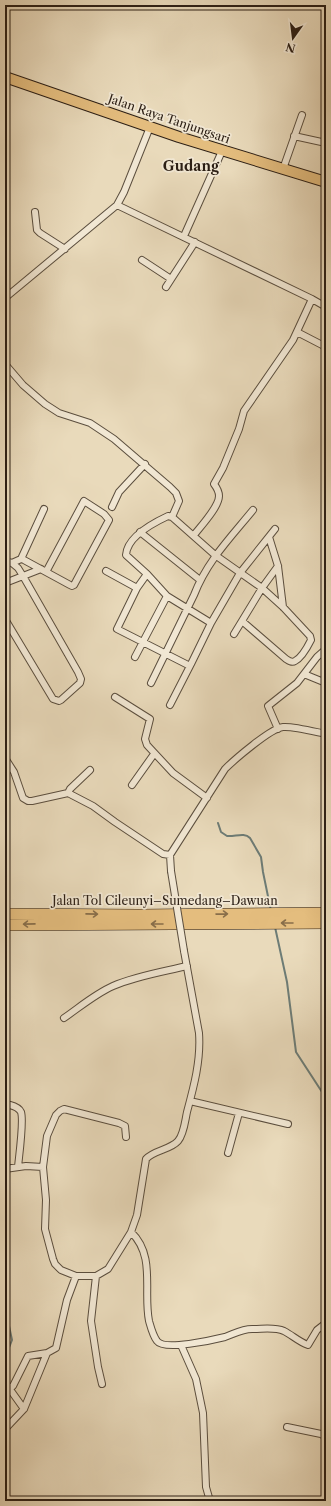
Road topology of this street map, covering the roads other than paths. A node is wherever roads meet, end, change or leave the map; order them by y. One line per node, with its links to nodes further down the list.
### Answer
1 (5, 77): 3 (highway, Jalan Raya Tanjungsari)
2 (302, 115): 4 (street)
3 (150, 127): 6 (highway, Jalan Raya Tanjungsari); 9 (street)
4 (294, 136): 5 (street); 7 (street)
5 (326, 143)
6 (222, 151): 7 (highway, Jalan Raya Tanjungsari); 11 (street)
7 (283, 169): 8 (highway, Jalan Raya Tanjungsari)
8 (326, 182)
9 (117, 205): 11 (street); 13 (street)
10 (34, 212): 13 (street)
11 (184, 236): 12 (street)
12 (195, 242): 15 (street); 18 (street)
13 (65, 248): 17 (street)
14 (142, 260): 15 (street)
15 (171, 279): 16 (street)
16 (166, 287)
17 (5, 298)
18 (312, 299): 19 (street); 20 (street)
19 (326, 307)
20 (297, 332): 21 (street); 30 (street)
21 (326, 347)
22 (5, 364): 23 (street)
23 (145, 464): 24 (street); 27 (street)
24 (112, 507)
25 (44, 509): 33 (street)
26 (254, 510): 32 (street)
27 (172, 517): 29 (street); 30 (street)
28 (275, 529): 31 (street)
29 (140, 532): 40 (street); 42 (street)
30 (194, 535): 32 (street)
31 (268, 537): 36 (street); 39 (street)
32 (215, 555): 39 (street); 42 (street)
33 (21, 559): 35 (street); 37 (street)
34 (5, 561): 35 (street)
35 (12, 563): 41 (street)
36 (278, 566): 45 (street); 47 (street)
37 (44, 571): 37 (street); 41 (street)
38 (106, 571): 44 (street)
39 (240, 573): 45 (street); 51 (street)
40 (147, 574): 44 (street); 46 (street)
41 (23, 576): 43 (street); 49 (street)
42 (200, 580): 48 (street)
43 (5, 583)
44 (137, 588): 53 (street)
45 (262, 588): 47 (street); 50 (street)
46 (167, 596): 48 (street); 53 (street)
47 (283, 607): 50 (street)
48 (188, 608): 51 (street); 55 (street)
49 (5, 619)
50 (242, 621): 52 (street)
51 (211, 623): 57 (street)
52 (234, 634)
53 (143, 641): 55 (street); 56 (street)
54 (326, 649): 58 (street)
55 (166, 653): 57 (street); 60 (street)
56 (135, 657)
57 (191, 664): 62 (street)
58 (304, 674): 59 (street); 63 (street)
59 (326, 682)
60 (151, 683)
61 (115, 697): 65 (street)
62 (170, 705)
63 (278, 728): 64 (street); 70 (street)
64 (326, 734)
65 (154, 754): 68 (street); 70 (street)
66 (5, 758): 69 (street)
67 (90, 770): 69 (street)
68 (132, 785)
69 (68, 793): 71 (street)
70 (208, 798): 71 (street)
71 (170, 855): 77 (street, bridge)
72 (326, 913): 74 (highway, Jalan Tol Cileunyi–Sumedang–Dawuan, one-way to 72)
73 (5, 914): 74 (highway, Jalan Tol Cileunyi–Sumedang–Dawuan)
74 (53, 919): 75 (highway, Jalan Tol Cileunyi–Sumedang–Dawuan, one-way to 74); 76 (highway, Jalan Tol Cileunyi–Sumedang–Dawuan, one-way to 76)
75 (326, 923)
76 (5, 925)
77 (187, 966): 78 (street); 79 (street)
78 (64, 1018)
79 (190, 1101): 81 (street); 88 (street)
80 (10, 1105): 85 (street)
81 (239, 1113): 82 (street); 84 (street)
82 (288, 1124)
83 (126, 1137): 86 (street)
84 (228, 1153)
85 (18, 1167): 86 (street); 87 (street)
86 (43, 1167): 89 (street)
87 (5, 1169)
88 (131, 1232): 90 (street); 92 (street)
89 (76, 1276): 90 (street); 93 (street)
90 (96, 1276): 94 (street)
91 (326, 1323): 92 (street)
92 (181, 1345): 100 (street)
93 (47, 1354): 95 (street); 96 (street)
94 (102, 1384)
95 (7, 1389): 96 (street)
96 (24, 1409): 97 (street)
97 (7, 1426)
98 (287, 1427): 99 (street)
99 (326, 1440)
100 (210, 1501)

